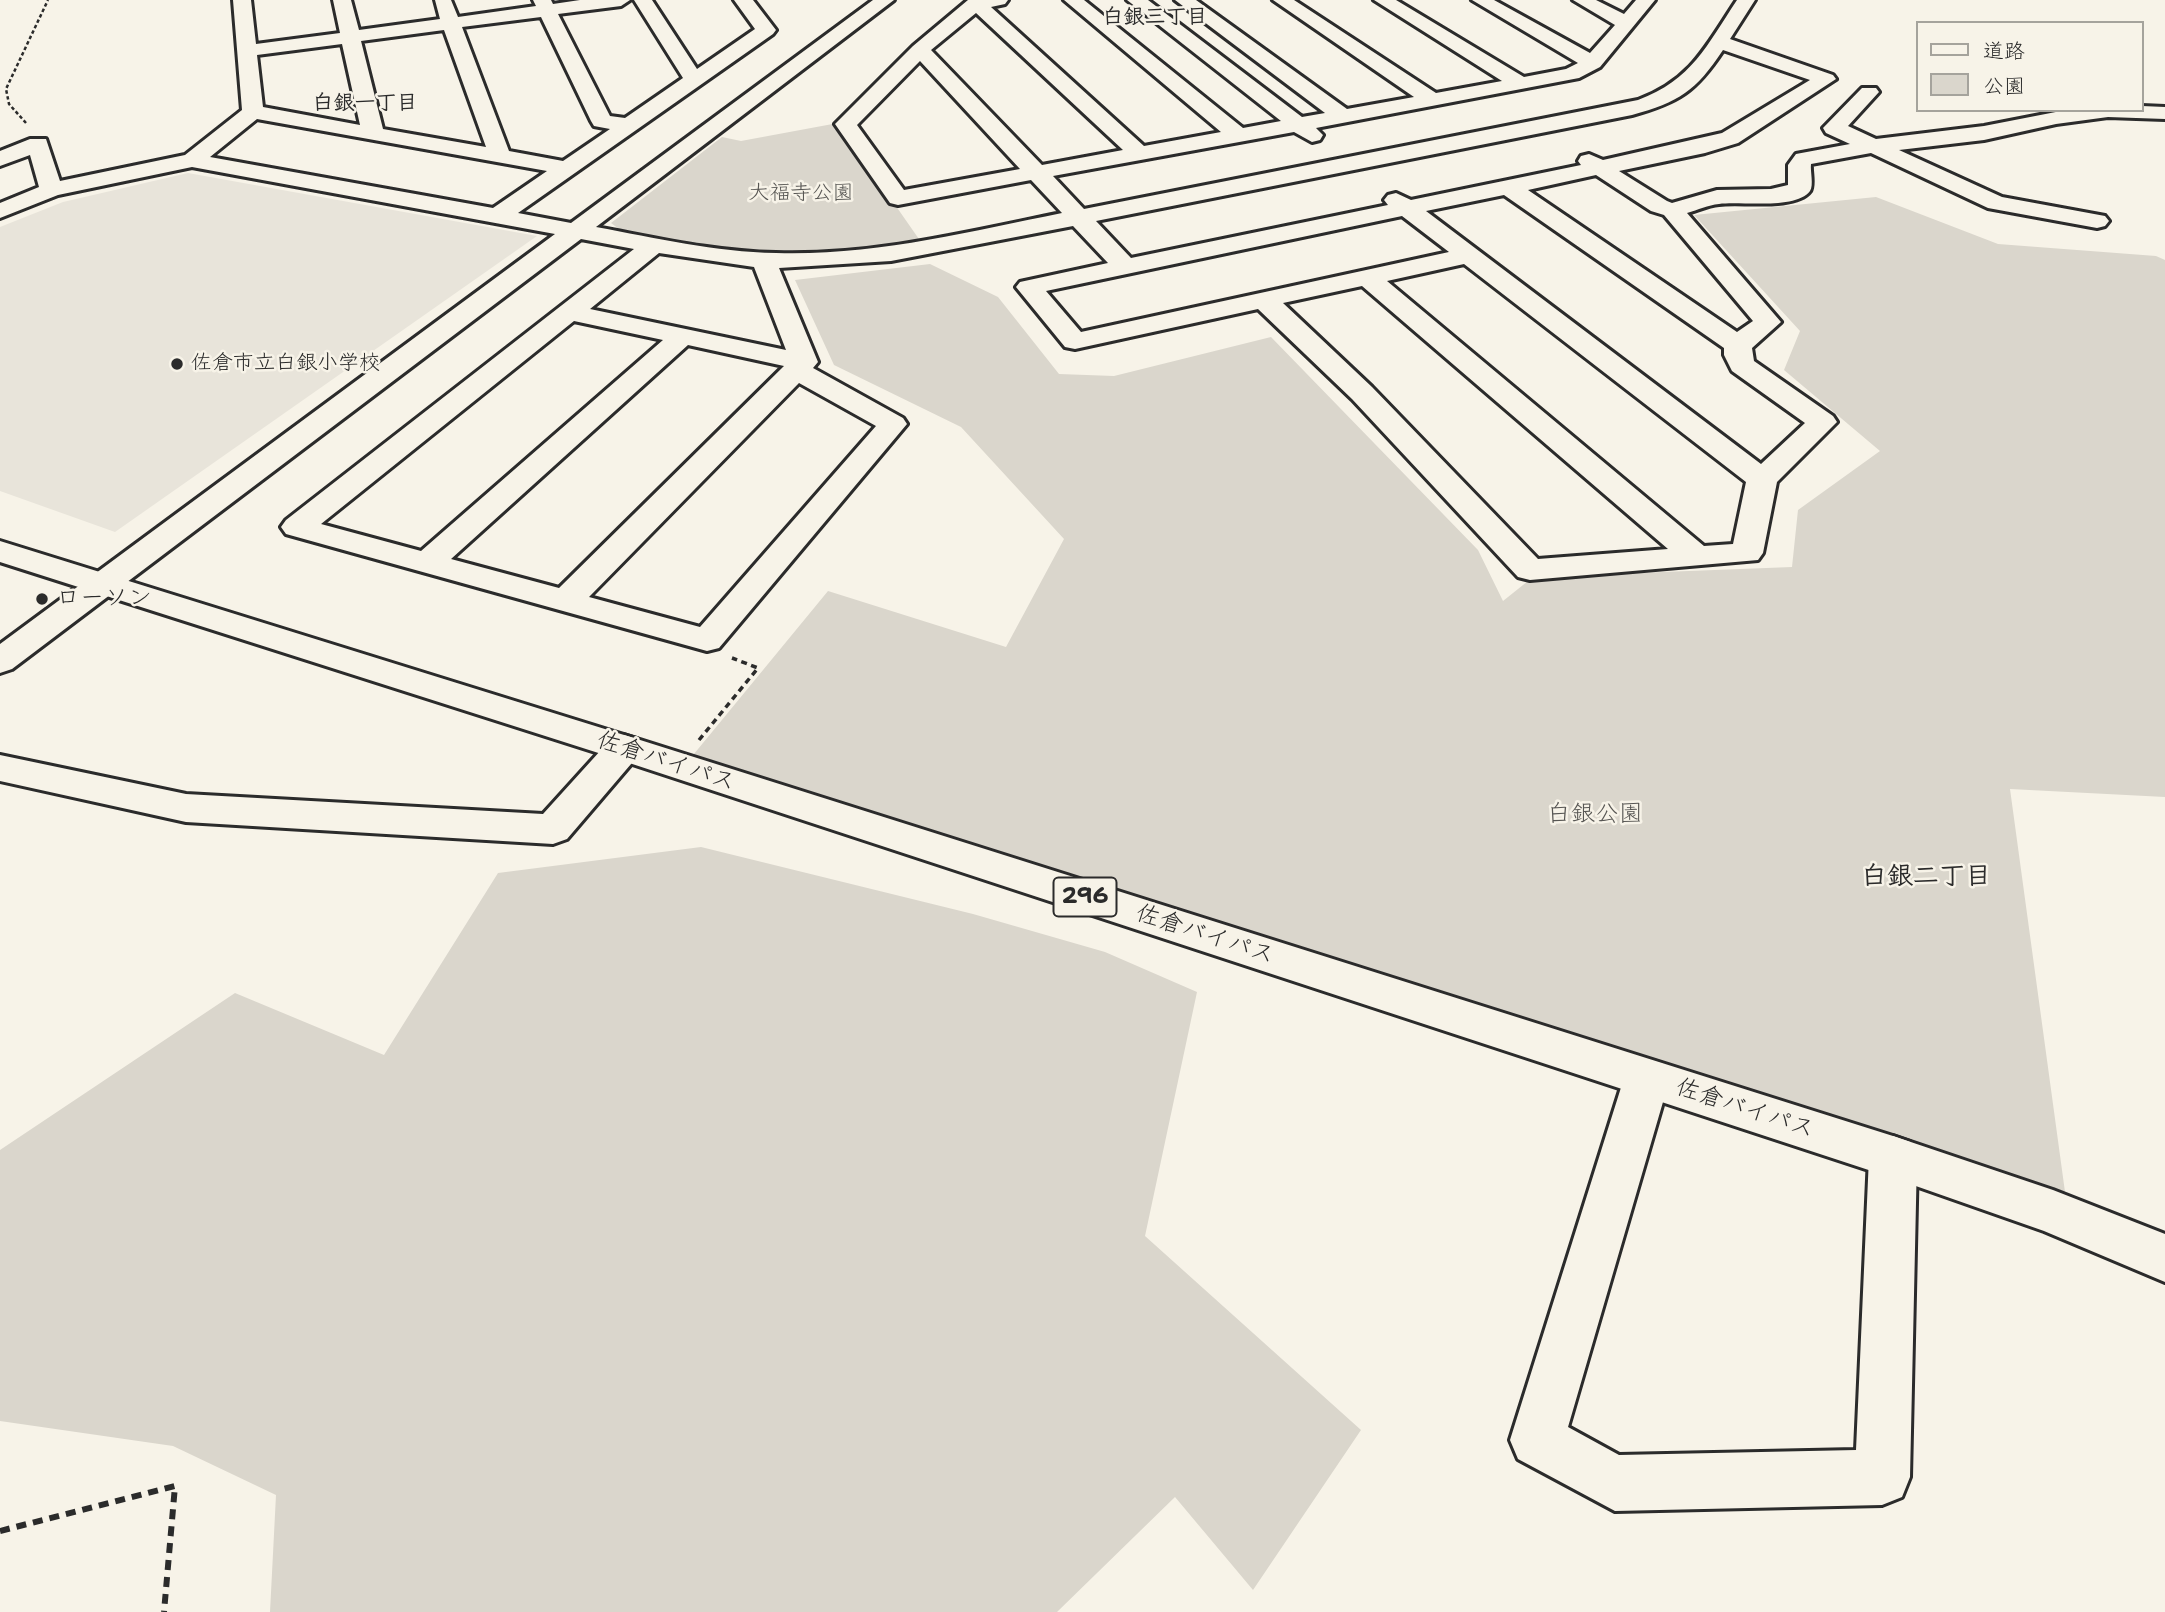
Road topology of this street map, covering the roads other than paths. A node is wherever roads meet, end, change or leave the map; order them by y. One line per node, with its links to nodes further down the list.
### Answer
1 (242, 0): 25 (main road)
2 (342, 0): 22 (main road)
3 (442, 0): 20 (main road)
4 (621, 0): 19 (main road)
5 (642, 0): 27 (main road)
6 (743, 0): 27 (main road)
7 (886, 0): 59 (main road)
8 (999, 0): 18 (main road)
9 (1073, 0): 41 (main road)
10 (1136, 0): 38 (main road)
11 (1184, 0): 36 (main road)
12 (1282, 0): 31 (main road)
13 (1384, 0): 28 (main road)
14 (1481, 0): 26 (main road)
15 (1582, 0): 21 (main road)
16 (1646, 0): 21 (main road)
17 (1746, 0): 23 (main road)
18 (976, 3): 24 (main road); 43 (main road)
19 (544, 5): 20 (main road); 37 (main road)
20 (451, 23): 22 (main road); 44 (main road)
21 (1628, 24): 26 (main road)
22 (350, 37): 25 (main road); 40 (main road)
23 (1718, 42): 39 (main road); 49 (main road)
24 (920, 50): 50 (main road); 50 (main road)
25 (247, 51): 32 (main road)
26 (1593, 63): 28 (main road)
27 (694, 80): 37 (main road)
28 (1522, 84): 29 (main road)
29 (1479, 92): 31 (main road); 39 (main road)
30 (1869, 92): 42 (main road)
31 (1433, 100): 36 (main road)
32 (253, 112): 40 (main road); 46 (main road)
33 (2101, 112): 42 (main road)
34 (2136, 112): 35 (main road)
35 (2165, 113)
36 (1344, 117): 38 (main road)
37 (629, 125): 48 (main road)
38 (1299, 125): 41 (main road); 47 (main road)
39 (1537, 129): 47 (main road); 49 (main road)
40 (373, 133): 44 (main road)
41 (1239, 136): 43 (main road)
42 (1874, 146): 54 (main road); 58 (main road)
43 (1140, 154): 50 (main road)
44 (500, 156): 48 (main road)
45 (0, 159): 52 (main road)
46 (192, 160): 52 (main road); 56 (main road)
47 (1350, 165): 53 (main road); 57 (main road)
48 (568, 168): 56 (main road)
49 (1601, 169): 51 (main road); 54 (main road)
50 (1037, 173): 57 (main road)
51 (1510, 188): 53 (main road); 68 (main road)
52 (51, 190): 55 (main road)
53 (1409, 209): 61 (main road); 63 (main road)
54 (1672, 210): 68 (main road)
55 (0, 211)
56 (498, 216): 59 (main road)
57 (1079, 218): 62 (main road); 63 (main road)
58 (2097, 222)
59 (577, 231): 60 (main road); 74 (main road)
60 (654, 245): 62 (main road); 66 (main road)
61 (1469, 255): 64 (main road); 70 (main road)
62 (764, 261): 69 (main road)
63 (1126, 267): 65 (main road)
64 (1367, 277): 65 (main road); 72 (main road)
65 (1264, 300): 72 (main road)
66 (569, 312): 67 (main road); 73 (main road)
67 (683, 337): 69 (main road); 73 (main road)
68 (1738, 345): 70 (main road)
69 (800, 366): 75 (main road); 75 (main road)
70 (1762, 479): 72 (main road)
71 (0, 551): 74 (main road, 佐倉バイパス / 296)
72 (1697, 557)
73 (426, 563): 75 (main road)
74 (103, 585): 76 (main road); 77 (main road, 佐倉バイパス / 296)
75 (566, 601)
76 (0, 661)
77 (624, 748): 78 (main road); 79 (main road, 佐倉バイパス / 296)
78 (0, 768)
79 (1647, 1078): 80 (main road, 佐倉バイパス / 296); 80 (main road)
80 (1894, 1157): 81 (main road, 佐倉バイパス / 296)
81 (2165, 1258)

